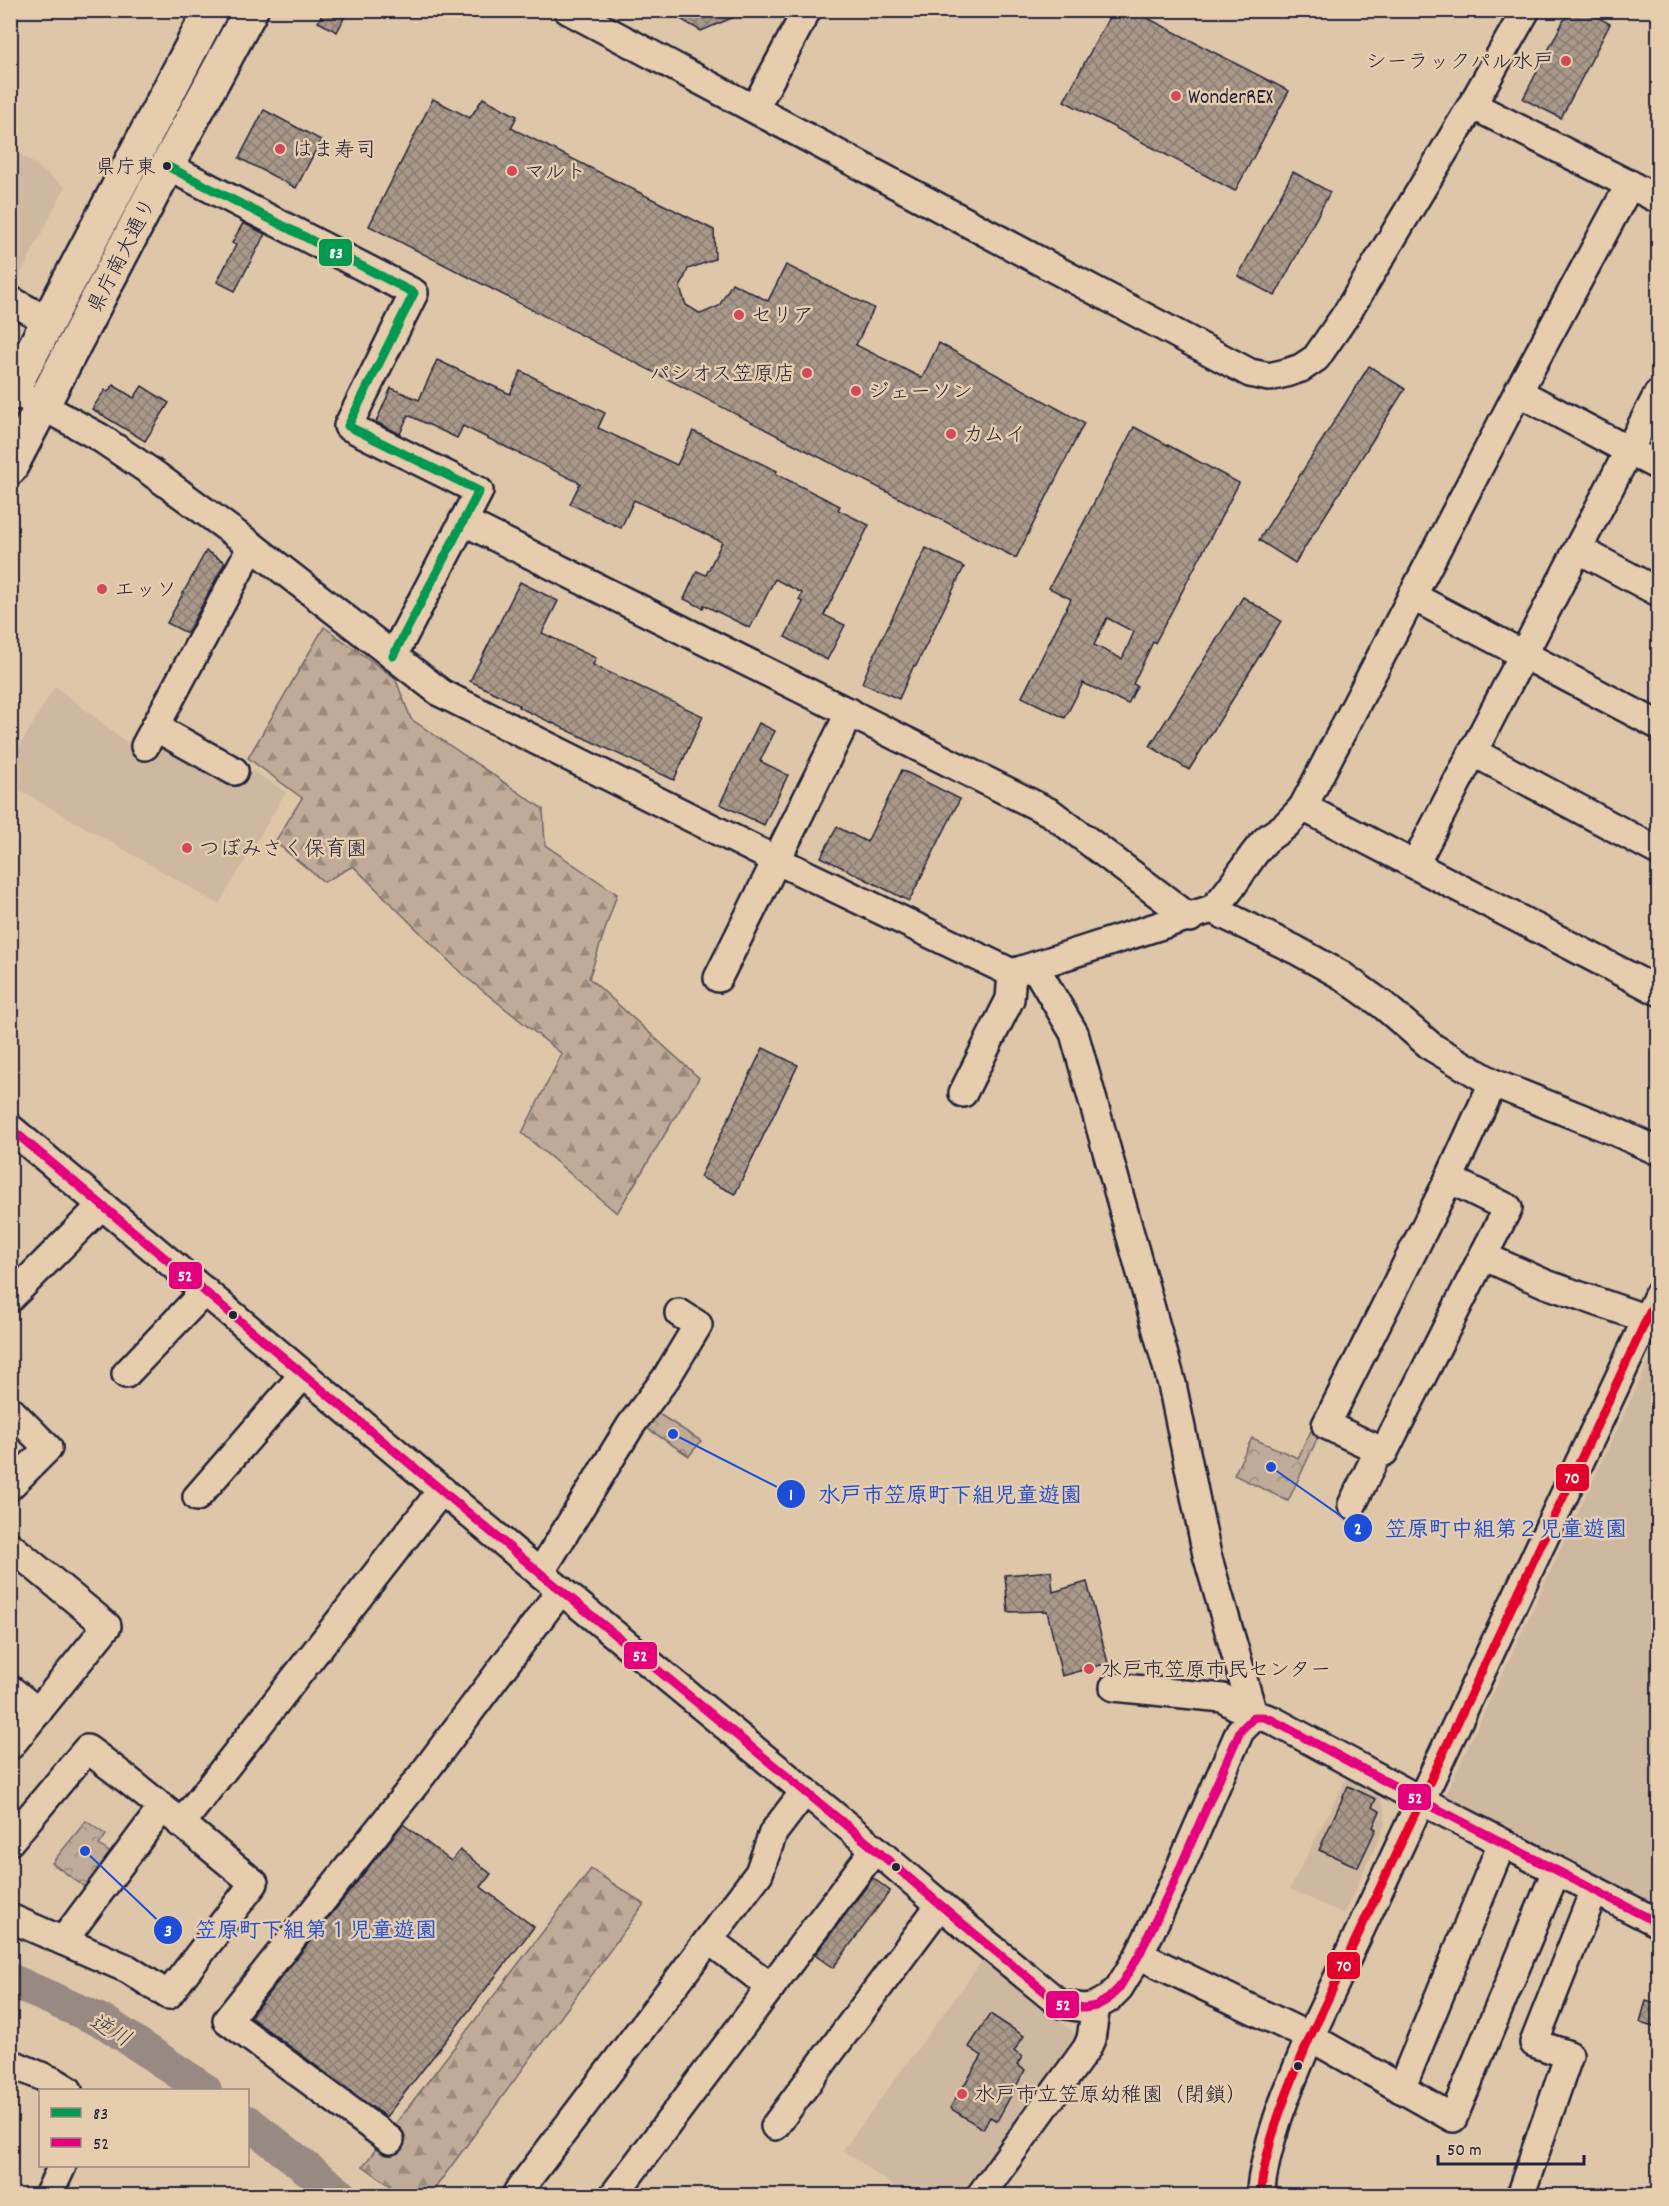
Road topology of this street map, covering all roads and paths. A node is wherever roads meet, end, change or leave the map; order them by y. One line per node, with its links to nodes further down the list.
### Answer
1 (212, 10): 12 (main road, 県庁南大通り)
2 (250, 10): 8 (main road, 県庁南大通り)
3 (568, 10): 7 (street)
4 (807, 10): 7 (street)
5 (1526, 10): 6 (street)
6 (1472, 105): 7 (street); 9 (street)
7 (755, 108)
8 (167, 166): 16 (main road, 県庁南大通り); 20 (street)
9 (1630, 184): 10 (street); 14 (street)
10 (1659, 199)
11 (10, 300): 12 (street)
12 (48, 321): 13 (main road, 県庁南大通り)
13 (11, 392): 16 (street)
14 (1518, 392): 17 (street); 24 (street)
15 (1659, 394): 17 (street)
16 (44, 406): 19 (main road, 県庁南大通り); 21 (street)
17 (1629, 450): 18 (street); 22 (street)
18 (1659, 466)
19 (10, 468)
20 (463, 521): 26 (street); 27 (street)
21 (252, 546): 26 (street); 30 (street)
22 (1578, 549): 23 (street); 25 (street)
23 (1659, 592)
24 (1412, 596): 25 (street); 31 (street)
25 (1524, 654): 28 (street); 29 (street)
26 (393, 656): 33 (street)
27 (850, 712): 33 (street); 35 (street)
28 (1659, 725)
29 (1473, 752): 32 (street); 34 (street)
30 (234, 771)
31 (1303, 807): 34 (street); 35 (street)
32 (1659, 851)
33 (776, 860): 36 (street); 37 (street)
34 (1415, 864): 38 (street)
35 (1201, 914): 36 (street); 39 (street)
36 (1024, 970): 40 (street); 64 (street)
37 (718, 978)
38 (1659, 991)
39 (1493, 1083): 42 (street); 43 (street)
40 (963, 1093)
41 (10, 1128): 44 (street)
42 (1659, 1151)
43 (1449, 1179): 45 (street); 53 (street)
44 (102, 1205): 46 (street); 47 (street)
45 (1483, 1256): 48 (street); 53 (street)
46 (205, 1291): 50 (street); 51 (street)
47 (10, 1298)
48 (1653, 1307): 67 (street)
49 (679, 1313): 59 (street)
50 (126, 1374)
51 (303, 1375): 55 (street); 56 (street)
52 (10, 1410): 54 (street)
53 (1379, 1450): 57 (street)
54 (10, 1486)
55 (442, 1490): 59 (street); 68 (street)
56 (197, 1497)
57 (1352, 1505)
58 (10, 1546): 63 (street)
59 (540, 1573): 60 (street)
60 (561, 1590): 66 (street); 87 (street)
61 (1114, 1687): 64 (street)
62 (10, 1689): 63 (street)
63 (38, 1712): 65 (street)
64 (1254, 1717): 67 (street); 79 (street)
65 (10, 1746)
66 (805, 1791): 71 (street); 77 (street)
67 (1422, 1801): 70 (street); 82 (street)
68 (171, 1816): 69 (street); 78 (street); 78 (street)
69 (15, 1825)
70 (1502, 1843): 72 (street); 85 (street)
71 (875, 1849): 74 (street); 80 (street)
72 (1556, 1871): 73 (street); 85 (street)
73 (1594, 1891): 76 (street); 94 (street)
74 (940, 1905): 81 (street); 86 (street)
75 (10, 1918): 78 (street)
76 (1659, 1923)
77 (709, 1940): 80 (street); 90 (street)
78 (63, 1941)
79 (1139, 1955): 81 (street); 82 (street)
80 (771, 1987): 91 (street)
81 (1096, 2006): 92 (street)
82 (1310, 2037): 85 (street); 93 (street)
83 (10, 2063): 84 (street)
84 (65, 2089)
85 (1401, 2089)
86 (775, 2126)
87 (390, 2140)
88 (62, 2167): 89 (street)
89 (48, 2196)
90 (520, 2196)
91 (613, 2196)
92 (980, 2196)
93 (1260, 2196)
94 (1520, 2196)

